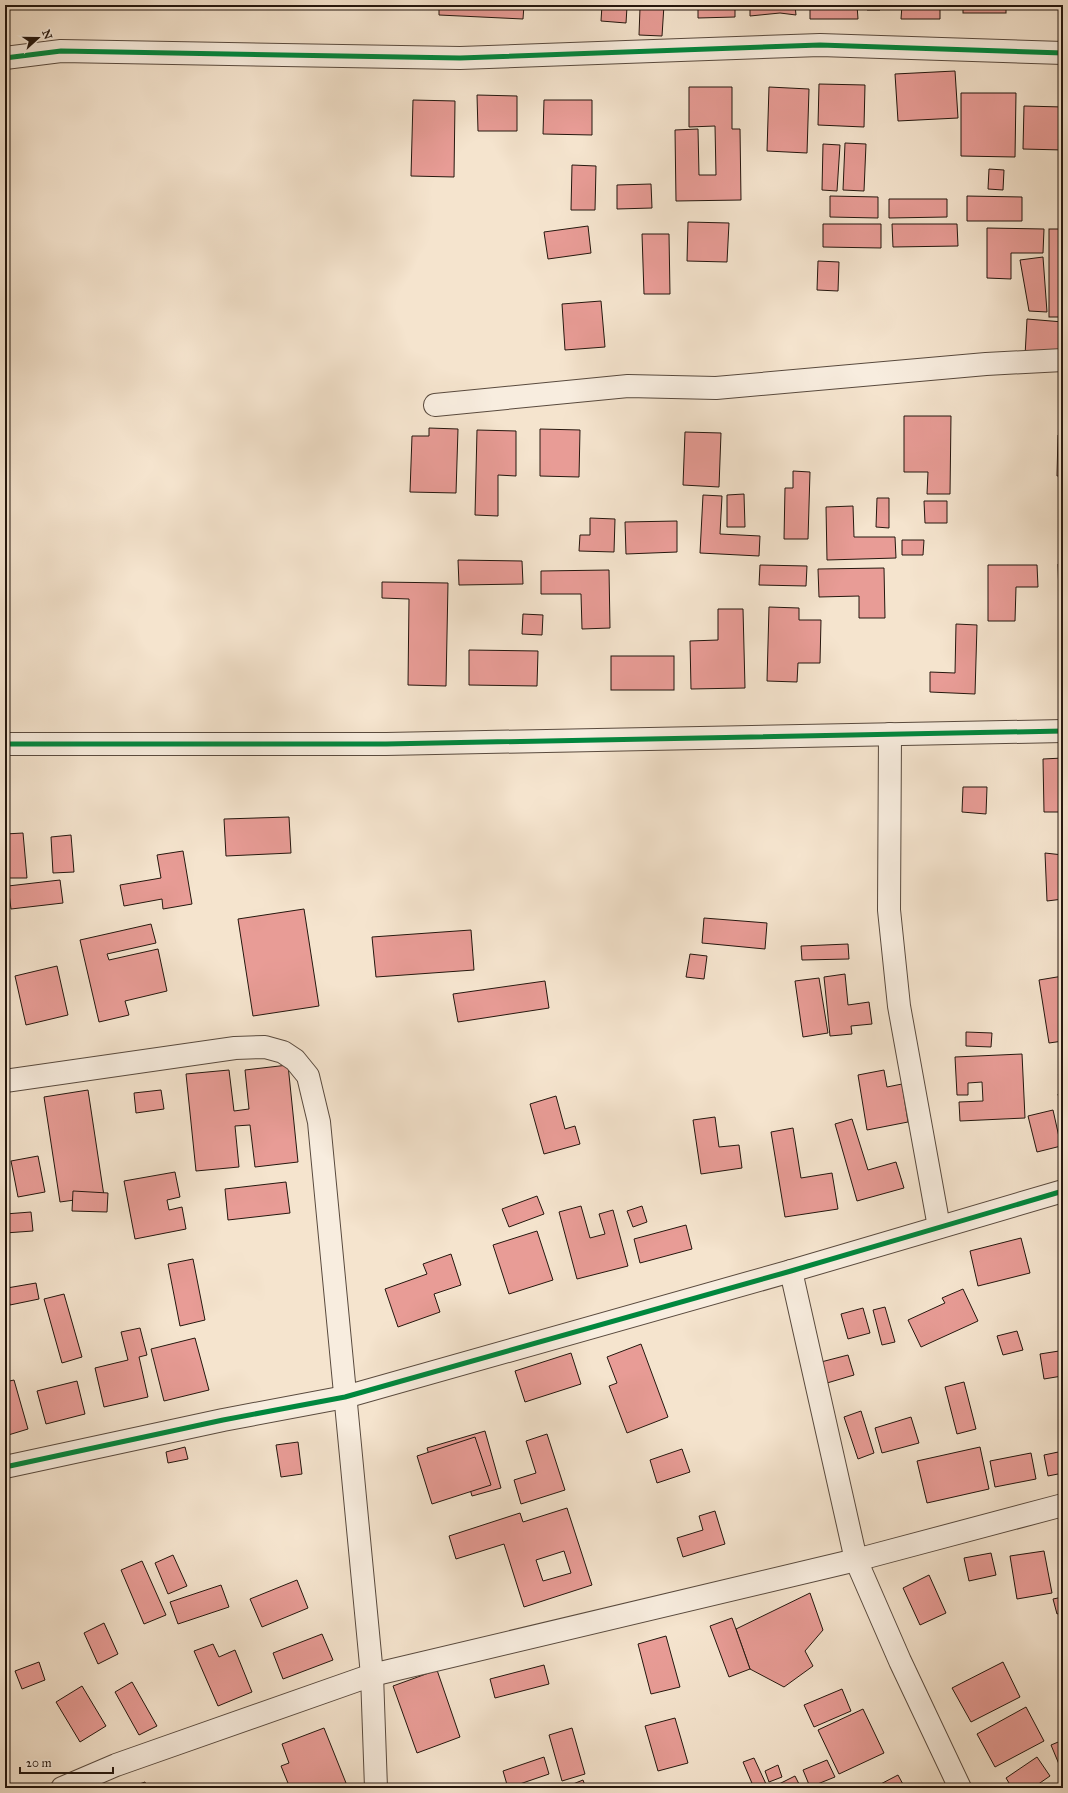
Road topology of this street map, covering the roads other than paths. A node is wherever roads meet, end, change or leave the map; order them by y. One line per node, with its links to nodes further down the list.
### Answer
1 (1063, 53): 2 (street)
2 (5, 58)
3 (1063, 360): 4 (street)
4 (435, 405)
5 (1063, 731): 6 (street)
6 (890, 734): 7 (street); 10 (street)
7 (5, 744)
8 (5, 1081): 12 (street)
9 (1063, 1191): 10 (street)
10 (939, 1227): 11 (street)
11 (791, 1271): 12 (street); 15 (street)
12 (345, 1397): 13 (street); 16 (street)
13 (5, 1468)
14 (1063, 1505): 15 (street)
15 (856, 1560): 16 (street); 19 (street)
16 (372, 1675): 17 (street); 18 (street)
17 (62, 1788)
18 (376, 1788)
19 (960, 1788)

